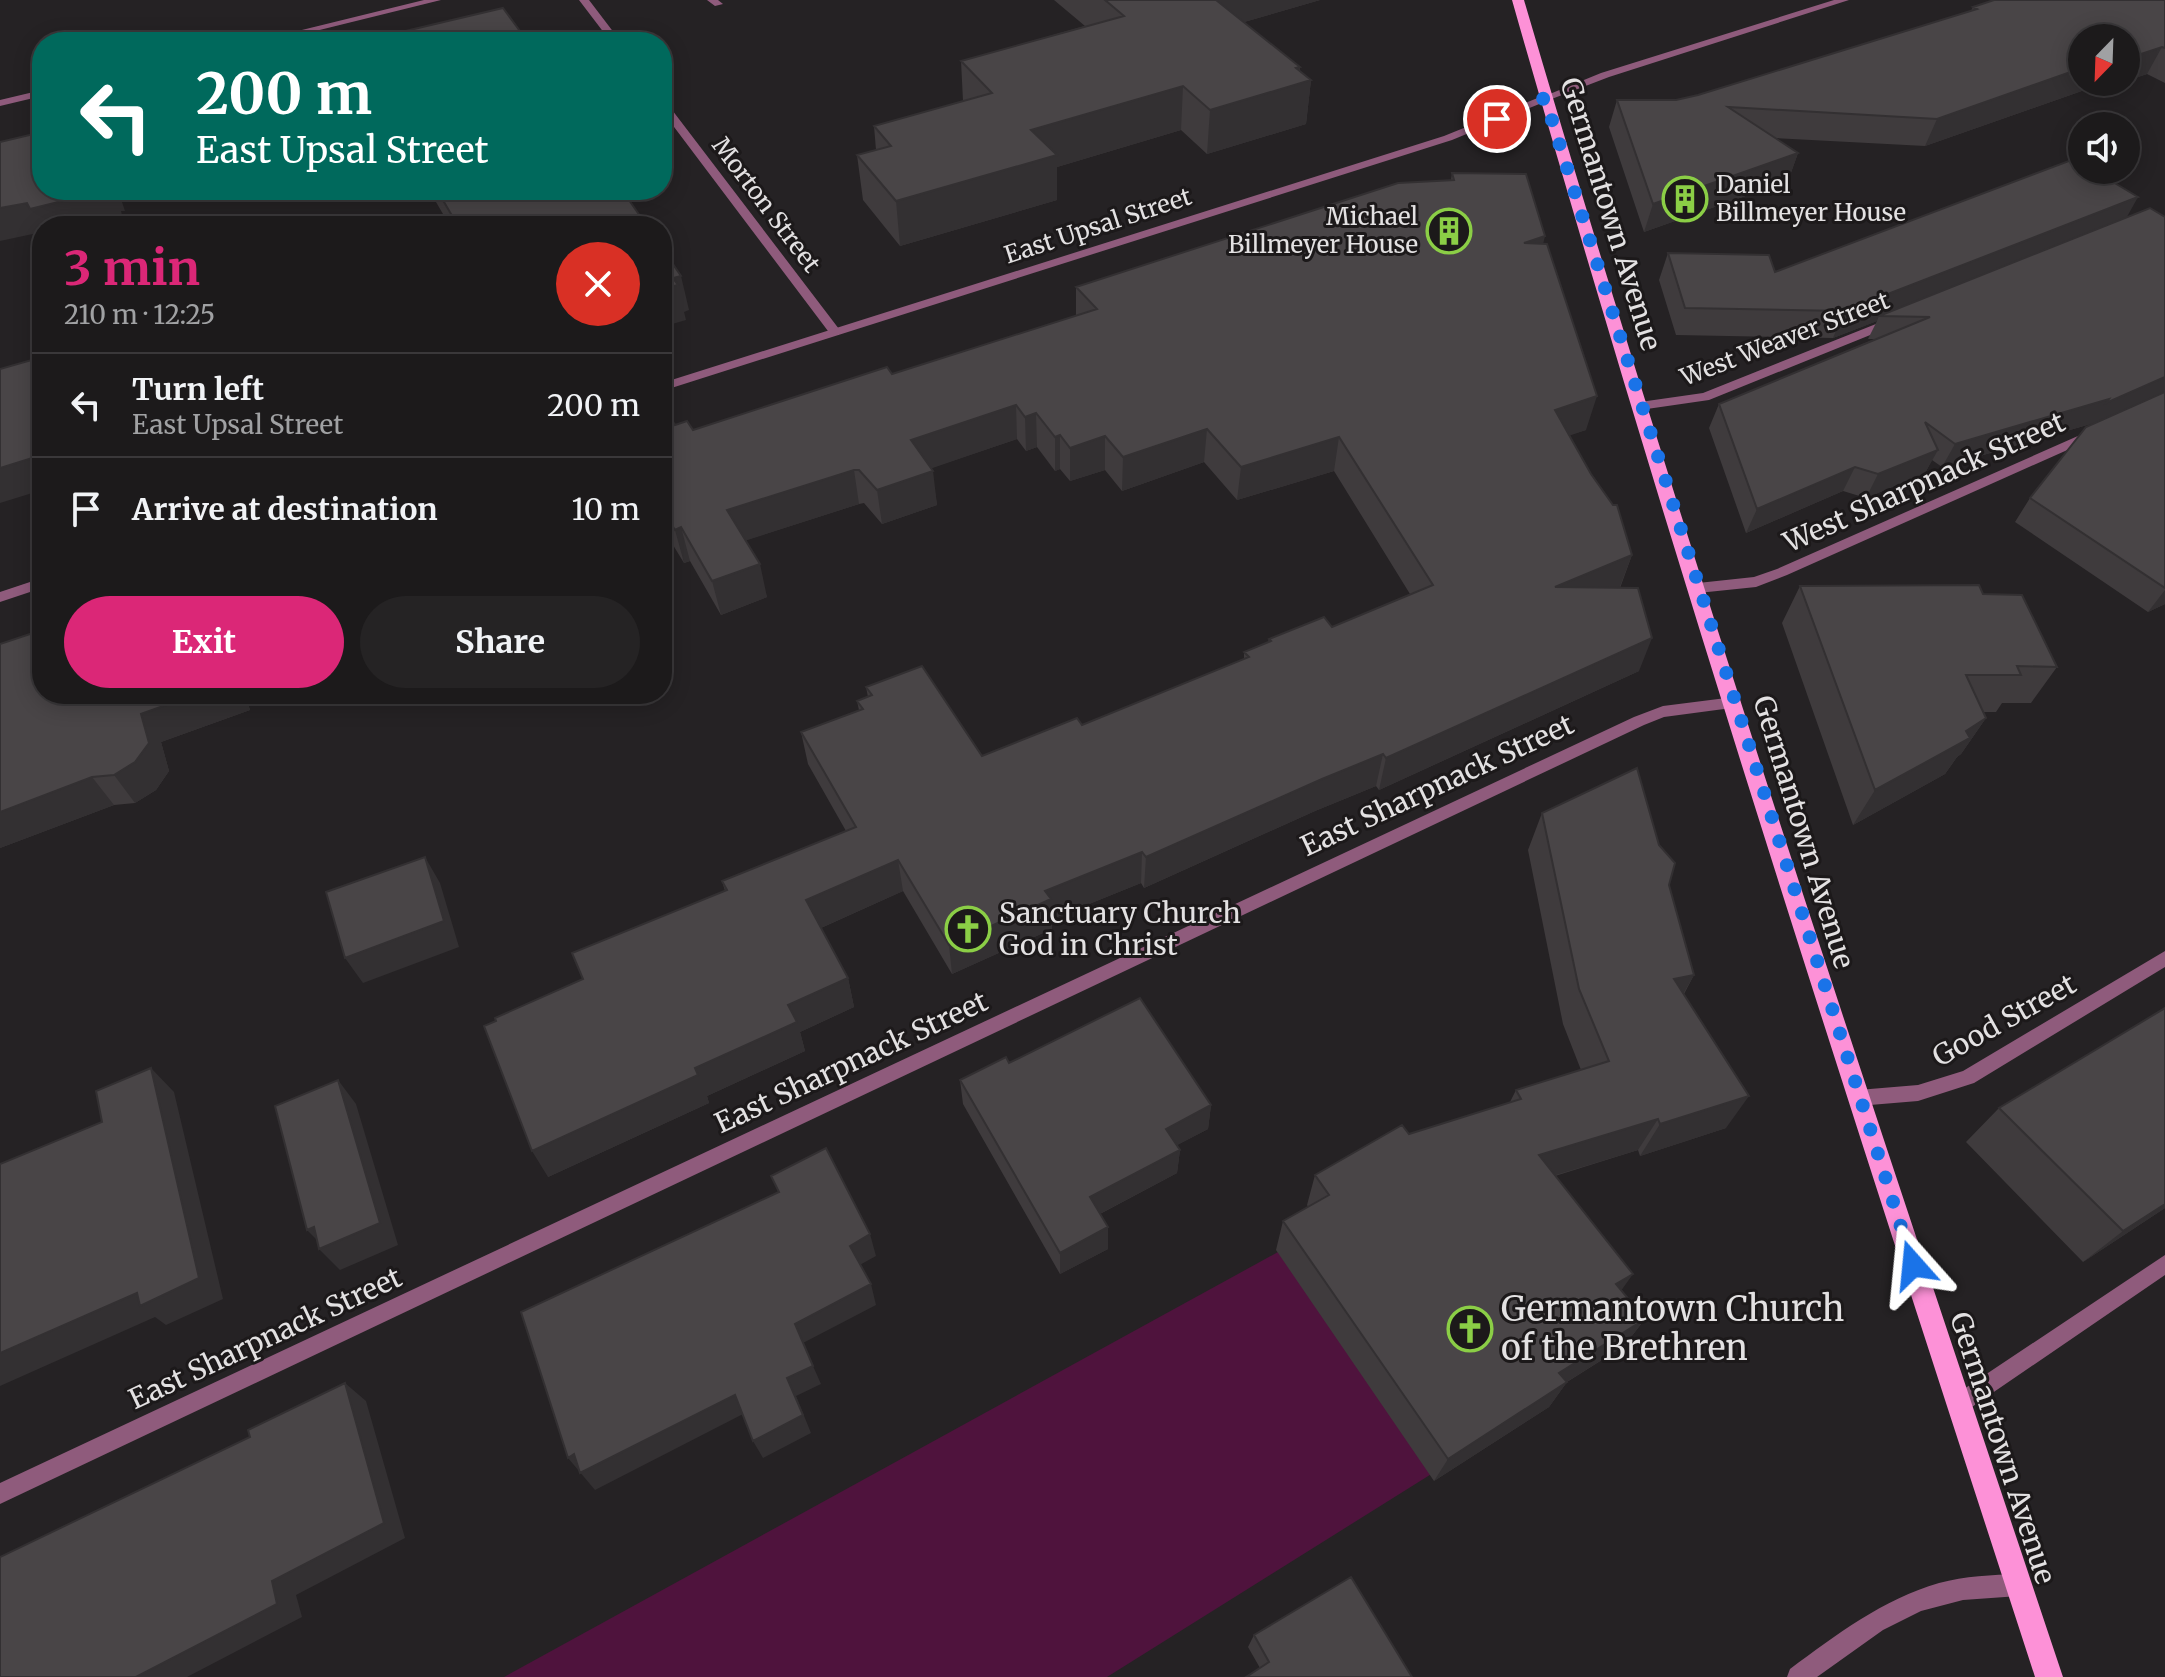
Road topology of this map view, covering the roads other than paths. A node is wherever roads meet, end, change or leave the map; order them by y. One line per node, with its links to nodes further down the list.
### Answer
1 (436, 0): 5 (street)
2 (584, 0): 6 (street)
3 (1518, 0): 8 (main road, Germantown Avenue)
4 (1844, 0): 8 (street, East Upsal Street)
5 (300, 32)
6 (608, 32)
7 (32, 95): 9 (street)
8 (1545, 98): 12 (street, East Upsal Street); 14 (main road, Germantown Avenue)
9 (0, 103)
10 (672, 117): 12 (street, Morton Street)
11 (1903, 317): 14 (street, West Weaver Street)
12 (835, 332): 13 (street, East Upsal Street)
13 (672, 384)
14 (1640, 406): 17 (main road, Germantown Avenue)
15 (2108, 426): 17 (street, West Sharpnack Street)
16 (32, 586): 18 (street)
17 (1698, 588): 19 (main road, Germantown Avenue)
18 (0, 597)
19 (1734, 703): 21 (main road, Germantown Avenue); 24 (street, East Sharpnack Street)
20 (2165, 958): 21 (street, Good Street)
21 (1858, 1098): 23 (main road, Germantown Avenue)
22 (2165, 1264): 23 (street)
23 (1959, 1404): 25 (main road, Germantown Avenue)
24 (0, 1494)
25 (2019, 1585): 26 (street); 27 (main road, Germantown Avenue)
26 (1798, 1677)
27 (2049, 1677)

